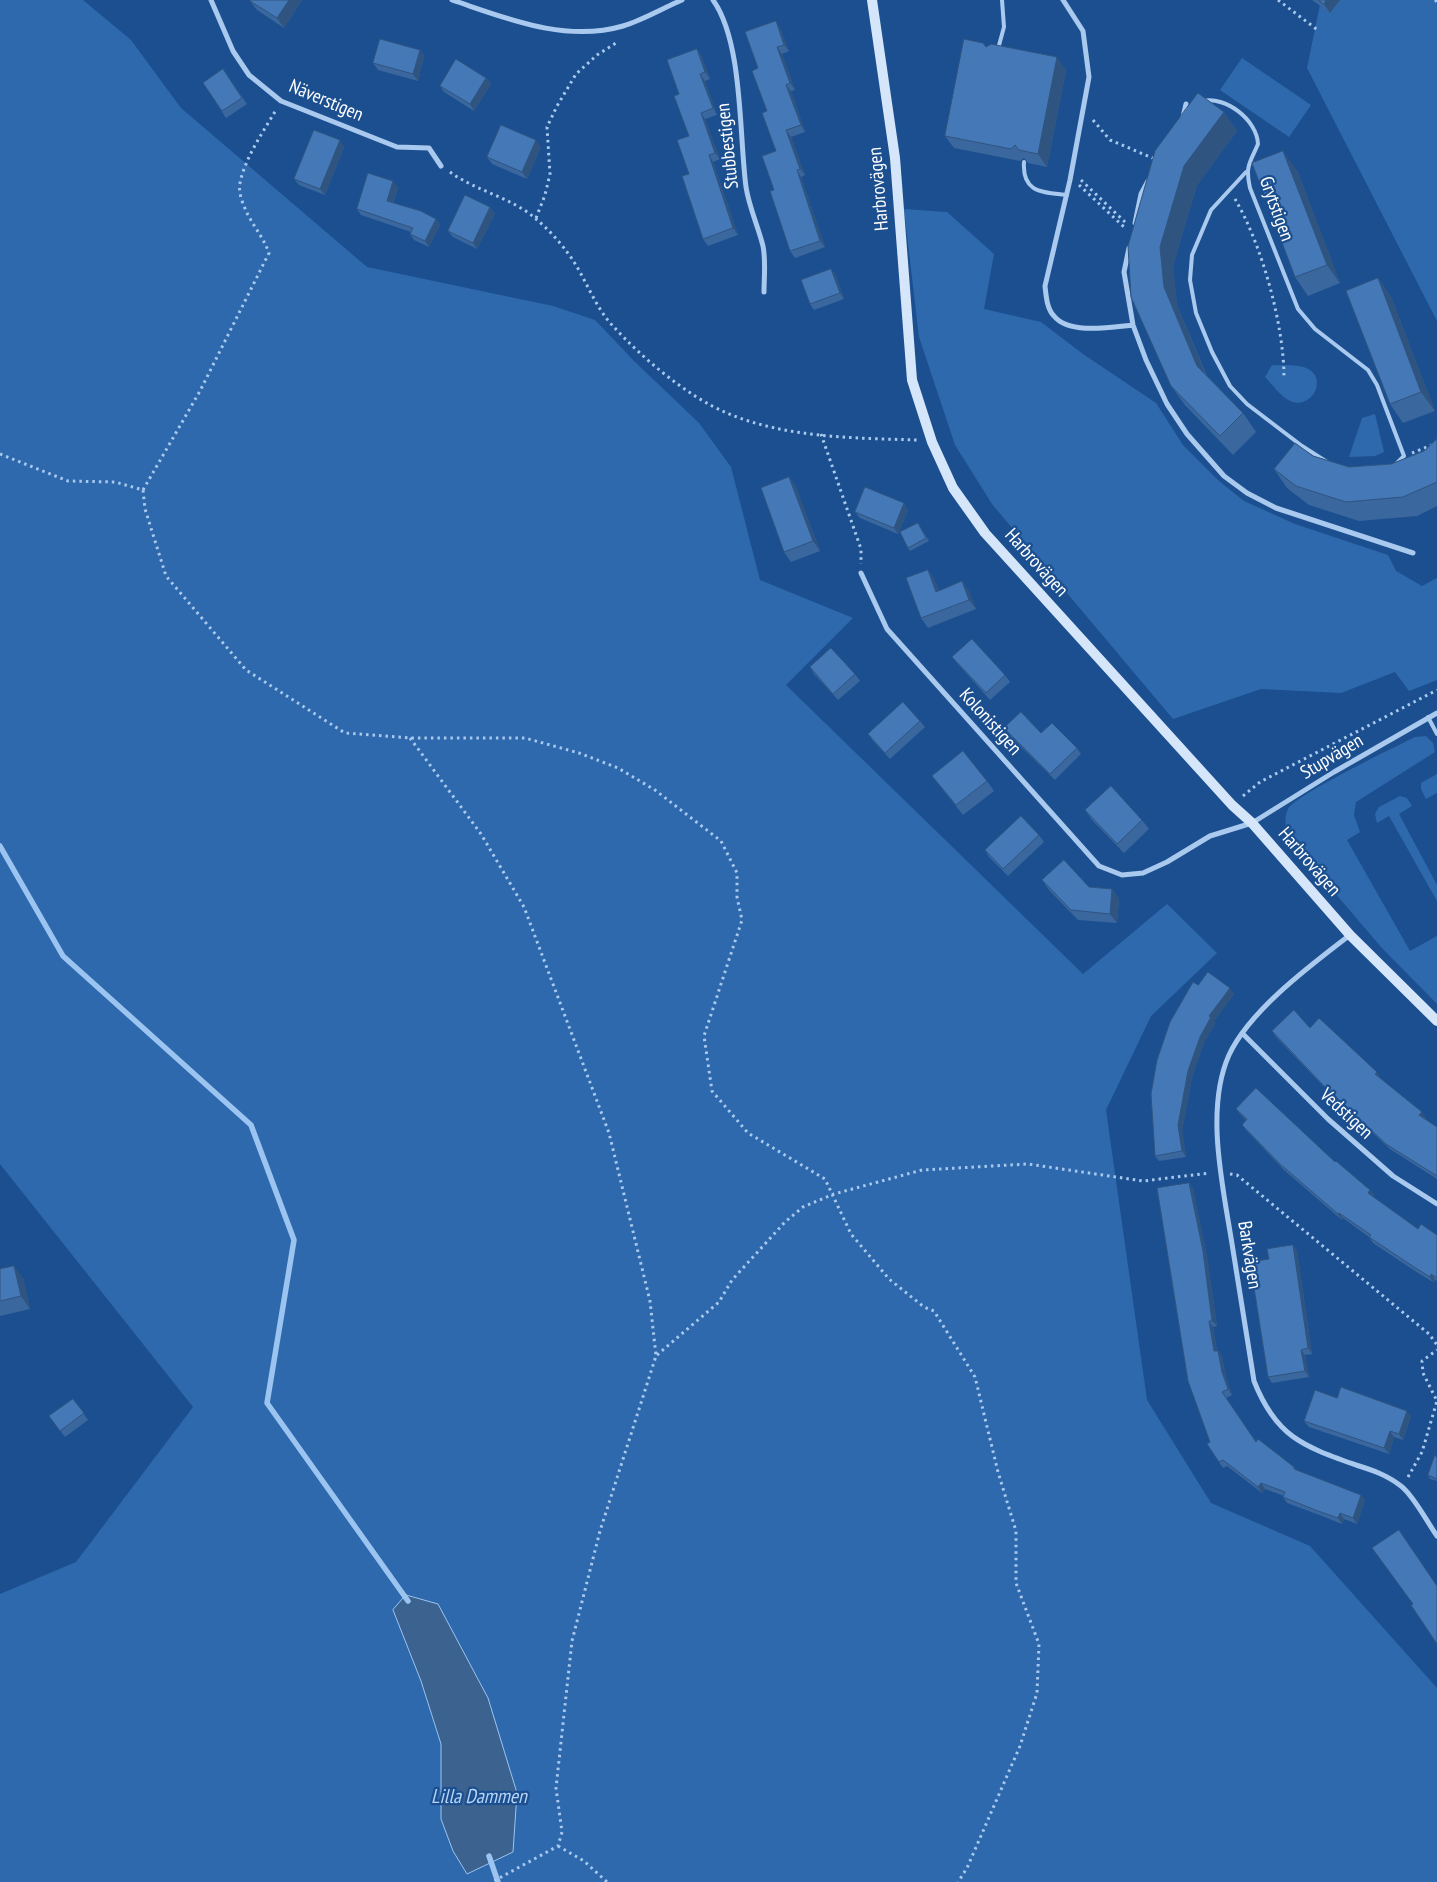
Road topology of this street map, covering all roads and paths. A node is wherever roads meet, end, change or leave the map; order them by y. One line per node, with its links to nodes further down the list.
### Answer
1 (211, 0): 12 (street, Näverstigen)
2 (452, 0): 3 (street)
3 (682, 0)
4 (713, 0): 27 (street, Stubbestigen)
5 (872, 0): 31 (street, Harbrovägen)
6 (1002, 0): 11 (lane)
7 (1063, 0): 14 (street)
8 (1278, 0): 9 (path)
9 (1319, 31)
10 (616, 43): 24 (path)
11 (996, 56)
12 (281, 101): 18 (street, Näverstigen); 37 (path)
13 (1186, 104): 15 (street, Grytstigen); 20 (lane, Grytstigen)
14 (1083, 108): 16 (path); 19 (street)
15 (1182, 121)
16 (1158, 160): 25 (street)
17 (1024, 162): 23 (lane)
18 (441, 166): 24 (path)
19 (1071, 172): 21 (street); 25 (path)
20 (1246, 172): 22 (lane); 34 (lane, Grytstigen)
21 (1070, 180): 23 (street); 25 (path)
22 (1230, 191): 29 (path); 35 (lane)
23 (1066, 195): 28 (street)
24 (536, 218): 30 (path)
25 (1133, 230)
26 (1131, 240): 28 (street)
27 (764, 292)
28 (1133, 325): 38 (street)
29 (1284, 378)
30 (821, 434): 31 (path); 39 (path)
31 (932, 442): 45 (street, Harbrovägen)
32 (1437, 443): 34 (path)
33 (0, 454): 37 (path)
34 (1404, 456): 36 (lane)
35 (1335, 467)
36 (1390, 468)
37 (143, 490): 44 (path)
38 (1413, 553)
39 (861, 573): 46 (street, Kolonistigen)
40 (1437, 690): 45 (path)
41 (1437, 713): 42 (street, Stupvägen)
42 (1428, 717): 43 (lane); 46 (street, Stupvägen)
43 (1437, 734)
44 (410, 738): 51 (path); 55 (path)
45 (1232, 805): 46 (street, Harbrovägen)
46 (1252, 823): 47 (street, Harbrovägen)
47 (1350, 935): 48 (street, Harbrovägen); 49 (street, Barkvägen)
48 (1437, 1021)
49 (1243, 1034): 50 (street, Barkvägen); 52 (street, Vedstigen)
50 (1220, 1171): 51 (path); 53 (path); 56 (street, Barkvägen)
51 (834, 1194): 55 (path); 61 (path)
52 (1437, 1204)
53 (1437, 1345)
54 (1437, 1350): 56 (path)
55 (656, 1356): 58 (path)
56 (1403, 1487): 57 (street, Barkvägen)
57 (1437, 1536)
58 (558, 1846): 59 (path); 60 (path)
59 (492, 1882)
60 (607, 1882)
61 (958, 1882)

